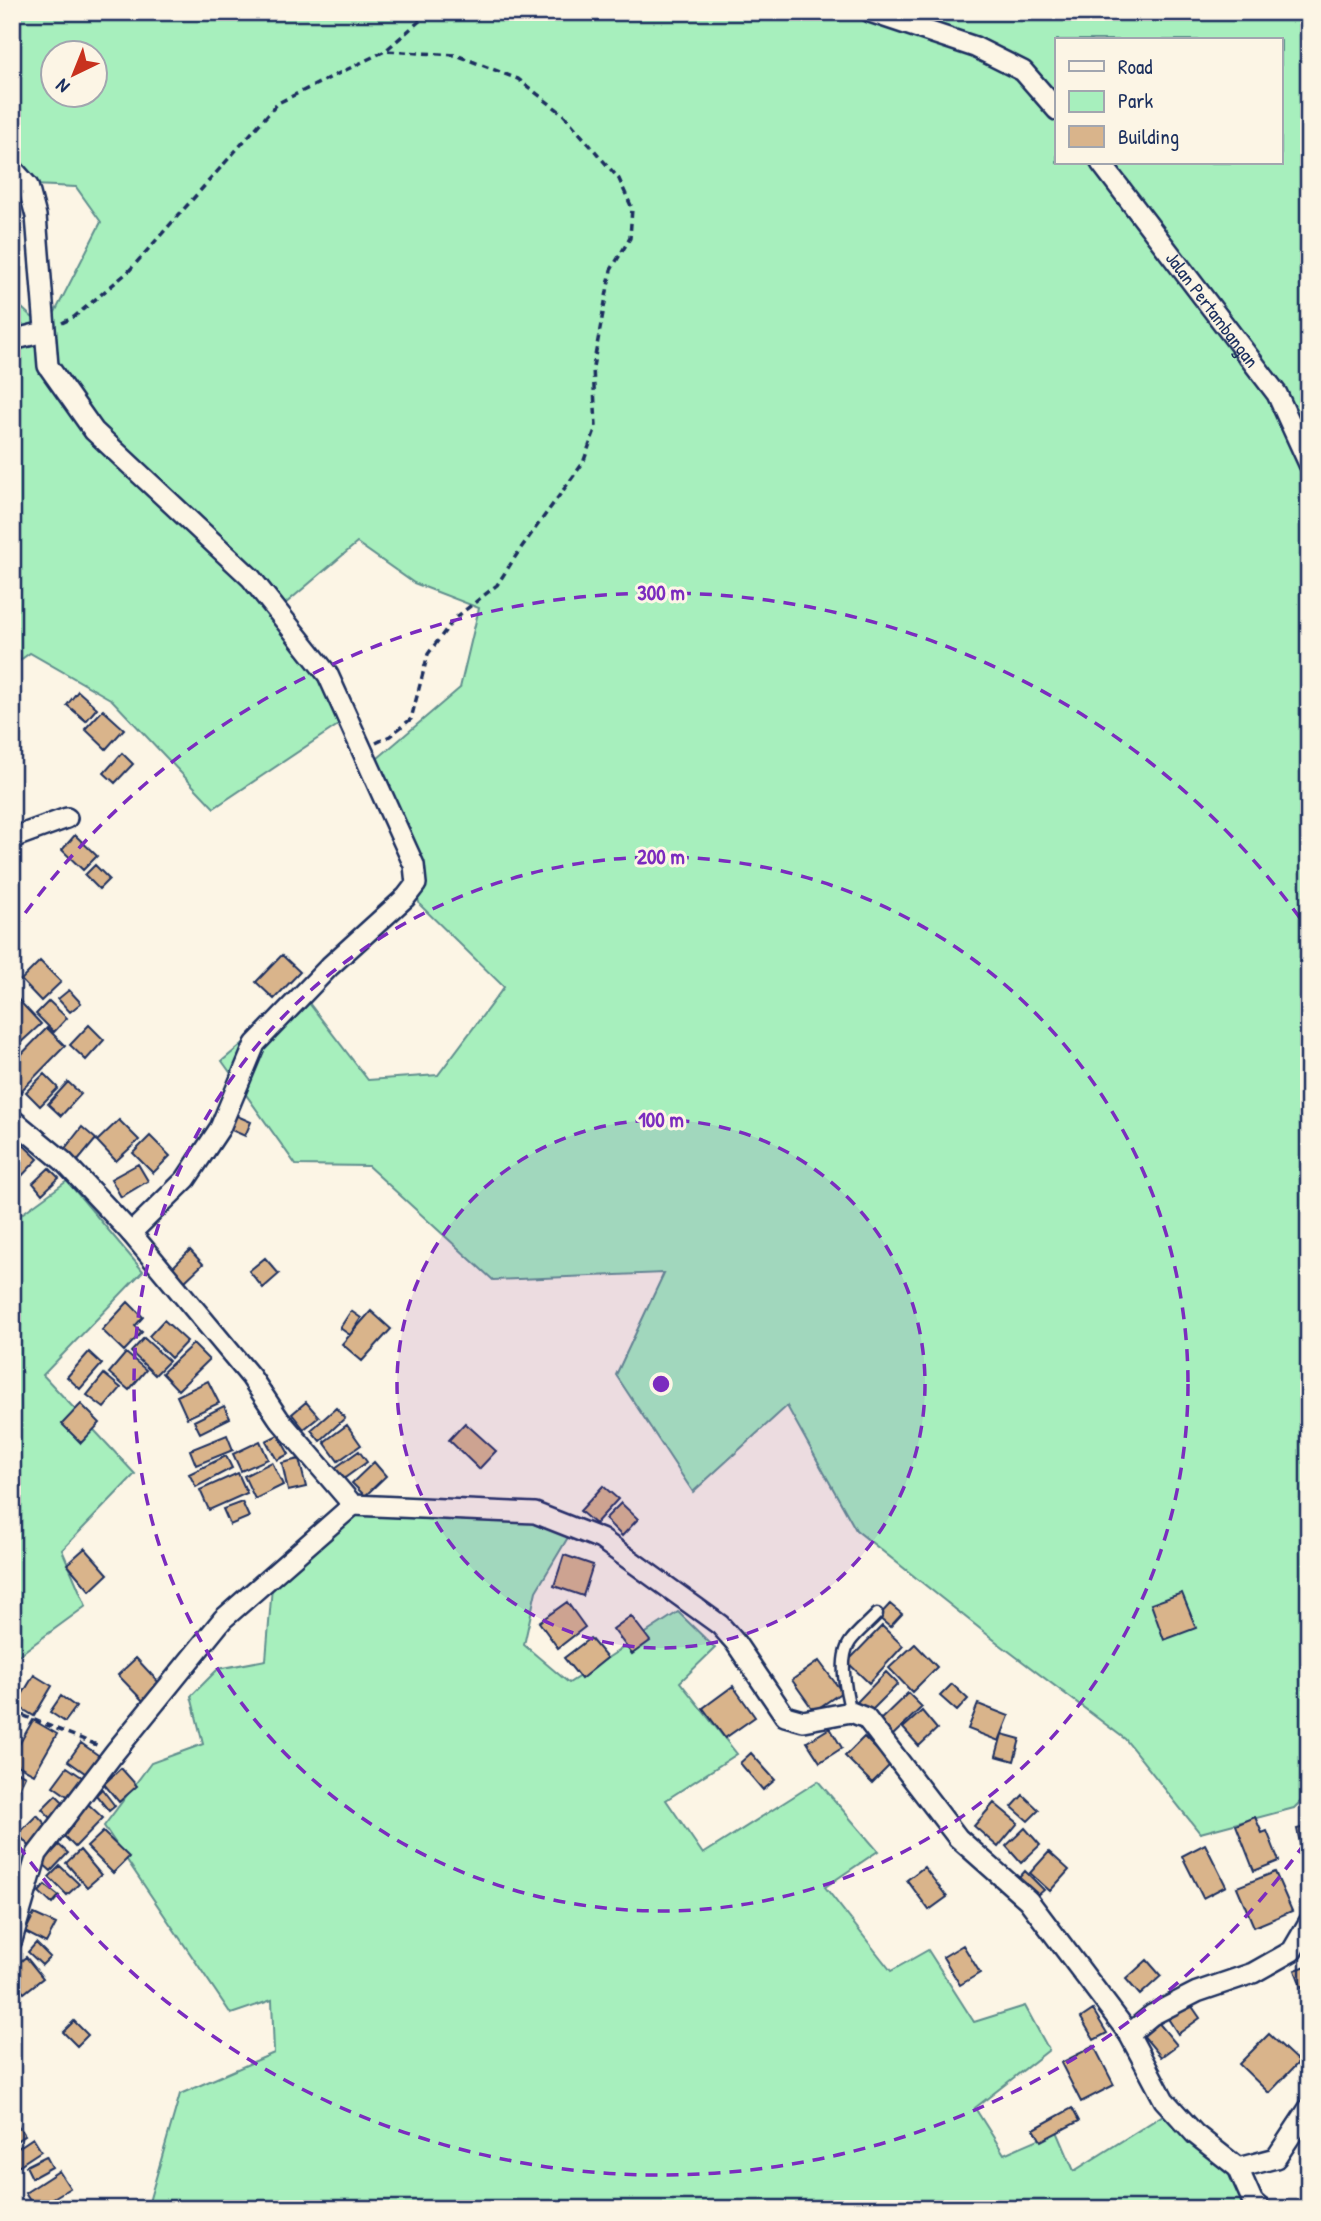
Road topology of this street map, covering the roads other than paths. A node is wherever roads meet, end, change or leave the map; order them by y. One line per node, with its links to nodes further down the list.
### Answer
1 (870, 12): 2 (street)
2 (1055, 108)
3 (1102, 164): 7 (street, Jalan Pertambangan)
4 (12, 168): 5 (street)
5 (44, 332): 6 (street); 11 (street)
6 (12, 340)
7 (1309, 464)
8 (67, 818): 9 (street)
9 (12, 838)
10 (12, 1119): 11 (street)
11 (131, 1233): 12 (street)
12 (352, 1505): 14 (street); 16 (street)
13 (877, 1614): 14 (lane)
14 (851, 1712): 17 (street)
15 (1309, 1922): 17 (street)
16 (12, 1940)
17 (1129, 2034): 19 (street)
18 (1309, 2108): 19 (street)
19 (1238, 2168): 20 (street)
20 (1261, 2209)

